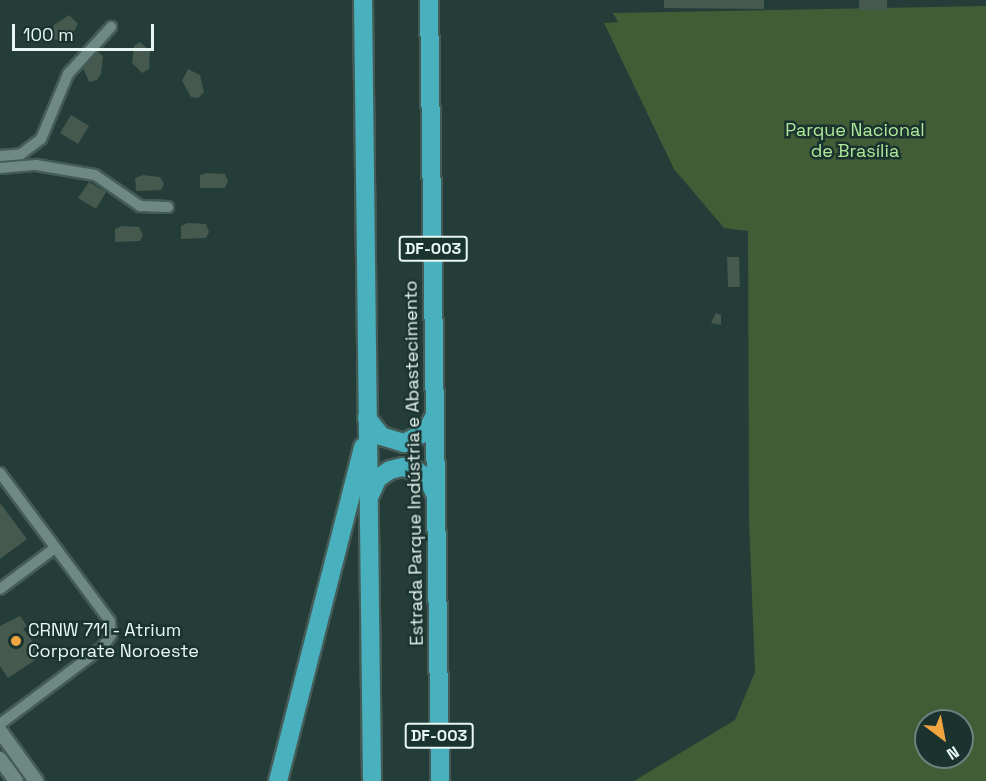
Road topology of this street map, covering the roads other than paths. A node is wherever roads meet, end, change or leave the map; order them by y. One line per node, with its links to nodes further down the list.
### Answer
1 (363, 0): 8 (highway)
2 (429, 0): 7 (highway, Estrada Parque Indústria e Abastecimento / DF-003)
3 (111, 27): 4 (street)
4 (0, 156)
5 (0, 168): 6 (street)
6 (168, 207)
7 (435, 415): 8 (highway); 11 (highway, Estrada Parque Indústria e Abastecimento / DF-003)
8 (368, 424): 10 (highway); 19 (highway)
9 (0, 473): 12 (street)
10 (369, 496): 11 (highway); 20 (highway)
11 (436, 497): 21 (highway, Estrada Parque Indústria e Abastecimento / DF-003)
12 (56, 548): 13 (street); 14 (street)
13 (0, 589)
14 (0, 724)
15 (0, 731): 18 (street)
16 (0, 759): 17 (street)
17 (16, 781)
18 (36, 781)
19 (278, 781)
20 (372, 781)
21 (440, 781)

